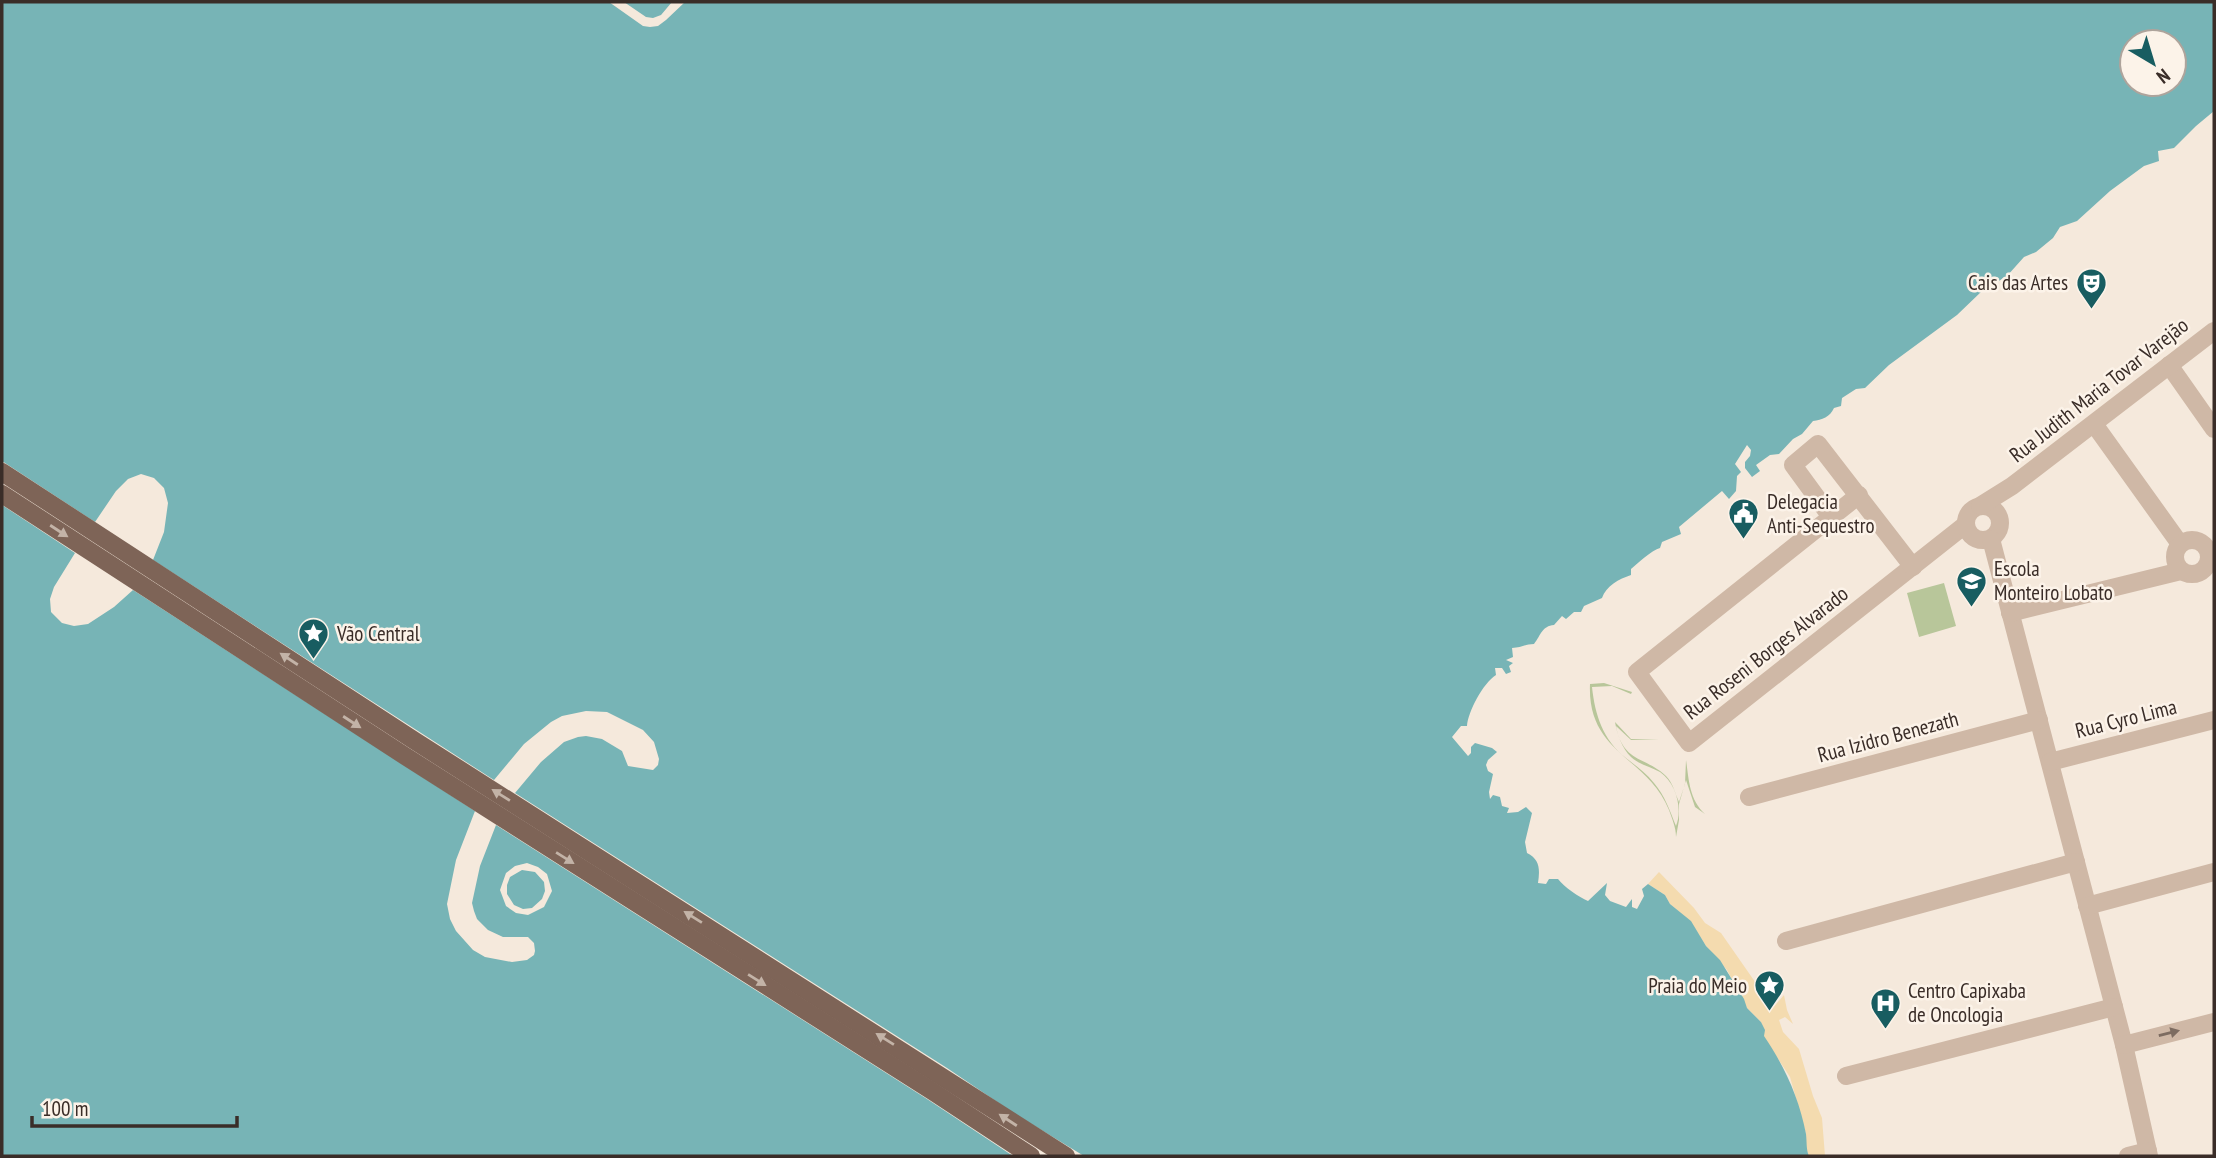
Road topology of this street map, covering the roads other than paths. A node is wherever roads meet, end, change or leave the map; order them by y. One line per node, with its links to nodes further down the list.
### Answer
1 (2214, 331): 2 (street, Rua Judith Maria Tovar Varejão)
2 (2169, 365): 3 (street, Rua Judith Maria Tovar Varejão); 4 (street)
3 (2094, 424): 6 (street, Rua Judith Maria Tovar Varejão); 14 (street)
4 (2214, 429)
5 (2, 472): 33 (main road, one-way to 5)
6 (2012, 486): 9 (street, Rua Judith Maria Tovar Varejão); 11 (street, Rua Judith Maria Tovar Varejão)
7 (2, 494): 32 (main road, one-way to 32)
8 (1859, 495): 10 (street, Rua Roseni Borges Alvarado); 10 (street); 16 (street)
9 (1980, 506): 11 (street); 12 (street)
10 (1831, 517): 16 (street, Rua Roseni Borges Alvarado)
11 (2000, 521): 13 (street)
12 (1965, 525): 13 (street); 16 (street, Rua Roseni Borges Alvarado)
13 (1991, 539): 18 (street)
14 (2180, 544): 15 (street); 17 (street)
15 (2212, 560): 17 (street)
16 (1913, 567)
17 (2181, 571): 18 (street)
18 (2010, 613): 19 (street)
19 (2039, 720): 21 (street); 22 (street, Rua Izidro Benezath)
20 (2214, 720): 21 (street, Rua Cyro Lima)
21 (2050, 762): 23 (street)
22 (1749, 797)
23 (2076, 863): 25 (street); 26 (street)
24 (2214, 872): 25 (street)
25 (2087, 906): 27 (street)
26 (1786, 941)
27 (2114, 1007): 29 (street); 30 (street)
28 (2214, 1022): 29 (street, one-way to 28)
29 (2124, 1045): 31 (street)
30 (1846, 1076)
31 (2149, 1154): 34 (street)
32 (1031, 1156)
33 (1066, 1156)
34 (2128, 1156)

